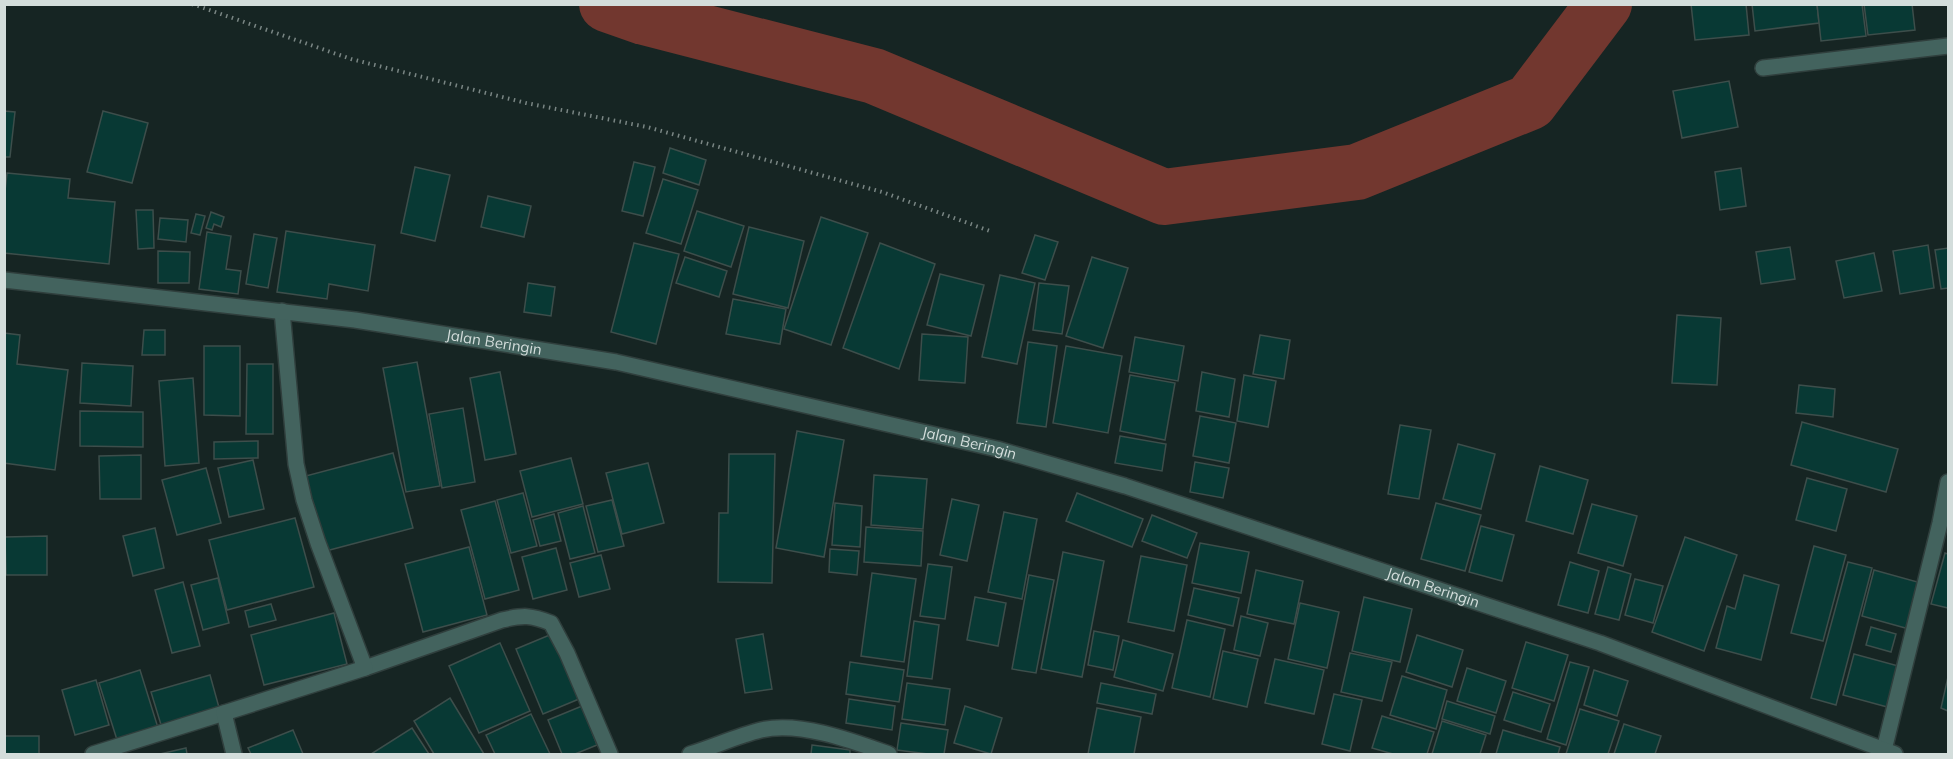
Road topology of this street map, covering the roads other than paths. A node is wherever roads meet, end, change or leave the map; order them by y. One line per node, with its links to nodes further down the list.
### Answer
1 (1948, 46): 2 (street)
2 (1763, 68)
3 (4, 280): 4 (street, Jalan Beringin)
4 (282, 311): 6 (street); 8 (street, Jalan Beringin)
5 (1948, 487): 8 (street)
6 (365, 668): 7 (street); 11 (street)
7 (224, 713): 9 (street); 10 (street)
8 (1887, 753)
9 (93, 754)
10 (234, 754)
11 (610, 754)
12 (690, 754): 13 (street)
13 (889, 754)

